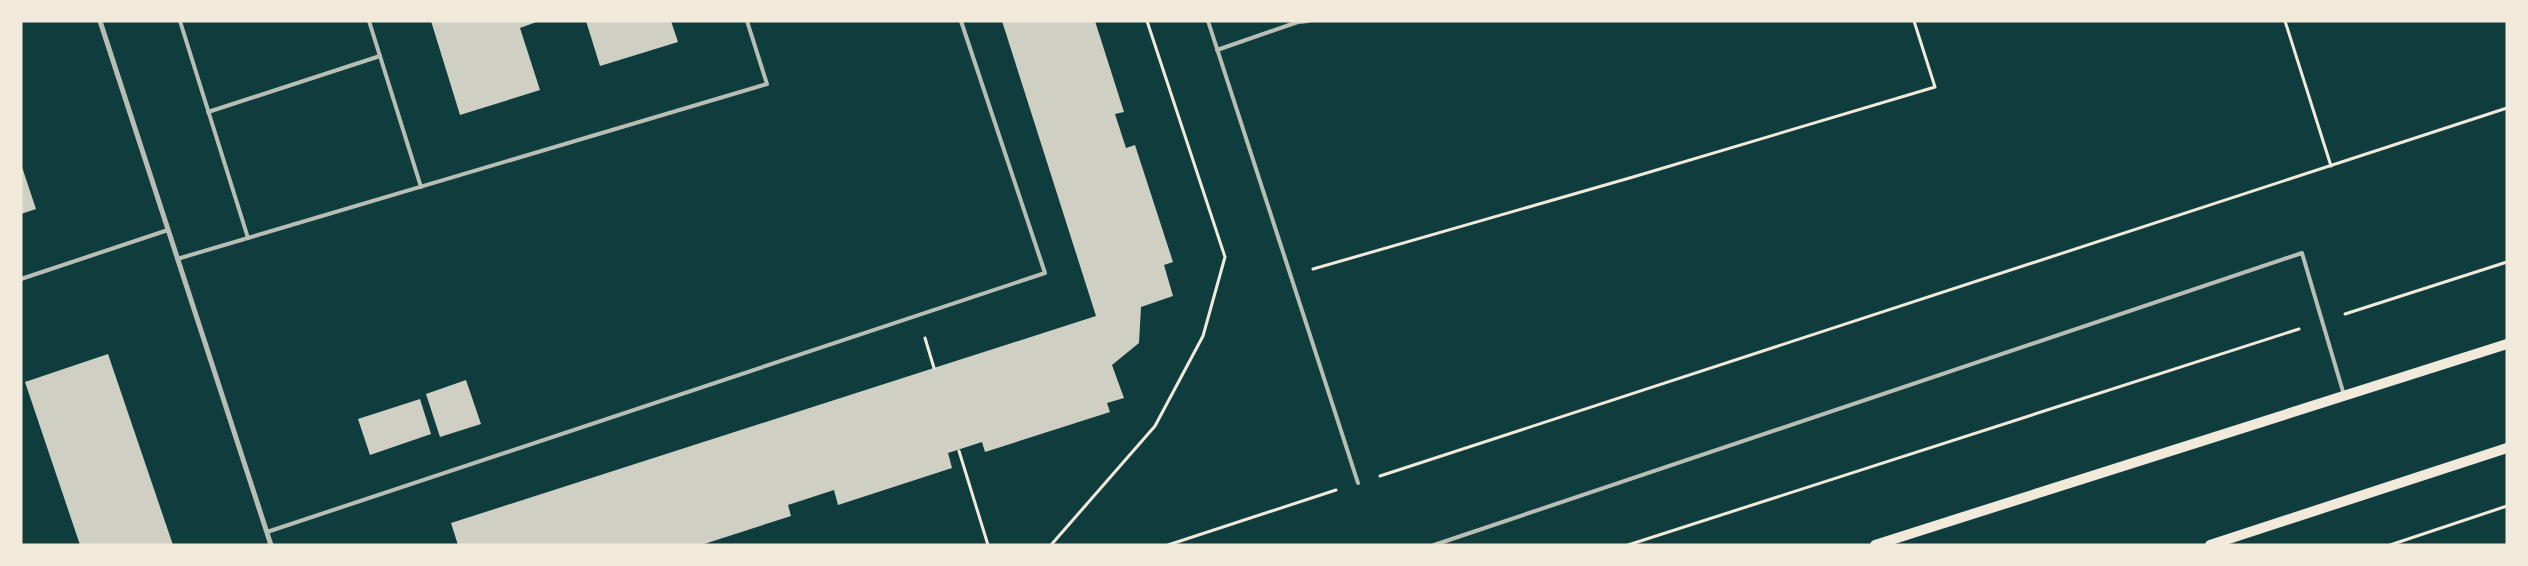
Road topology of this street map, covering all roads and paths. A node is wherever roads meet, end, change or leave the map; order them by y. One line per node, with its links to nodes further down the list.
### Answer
1 (100, 21): 17 (street)
2 (180, 21): 14 (lane)
3 (369, 21): 12 (lane)
4 (747, 21): 16 (lane)
5 (961, 21): 23 (lane)
6 (1147, 21): 35 (path)
7 (1208, 21): 11 (lane)
8 (1308, 21): 11 (lane)
9 (1914, 21): 21 (path)
10 (2285, 21): 15 (path)
11 (1217, 50): 21 (lane)
12 (380, 56): 14 (lane); 16 (lane)
13 (2507, 108): 15 (path)
14 (208, 112): 18 (lane)
15 (2331, 166): 30 (path)
16 (421, 187): 18 (lane)
17 (168, 230): 19 (street); 22 (lane)
18 (248, 238): 19 (lane)
19 (177, 259): 32 (street)
20 (2507, 262): 24 (path)
21 (1291, 276): 30 (lane)
22 (21, 279)
23 (918, 315): 26 (path); 32 (lane)
24 (2321, 322): 27 (lane); 37 (lane); 38 (path)
25 (2507, 344): 27 (main road)
26 (934, 368)
27 (2344, 395): 39 (main road)
28 (2507, 448): 40 (main road)
29 (959, 450): 34 (path)
30 (1358, 483): 36 (path)
31 (2507, 506): 41 (path)
32 (267, 532): 33 (street)
33 (271, 545)
34 (988, 545)
35 (1051, 545)
36 (1168, 545)
37 (1434, 545)
38 (1628, 545)
39 (1875, 545)
40 (2210, 545)
41 (2390, 545)

